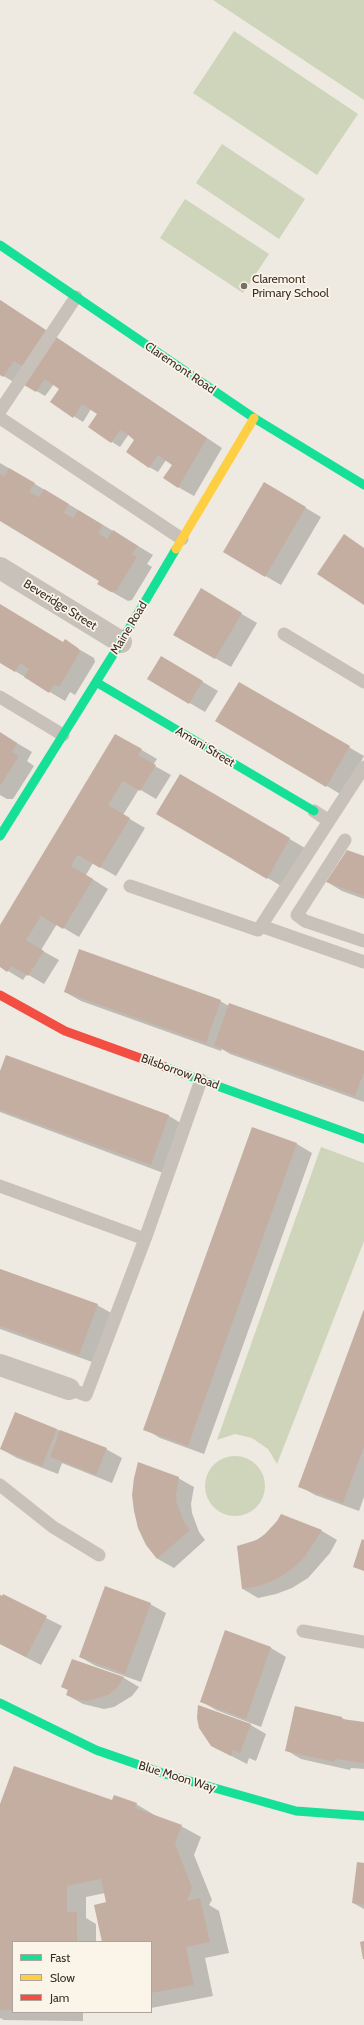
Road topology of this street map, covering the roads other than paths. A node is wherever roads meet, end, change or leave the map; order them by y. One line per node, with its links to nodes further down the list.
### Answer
1 (0, 245): 2 (street, Claremont Road)
2 (76, 297): 3 (lane); 5 (street, Claremont Road)
3 (0, 411)
4 (0, 418): 7 (lane)
5 (254, 418): 6 (street, Claremont Road); 7 (street, Maine Road)
6 (364, 485)
7 (182, 539): 10 (street, Maine Road)
8 (0, 568): 10 (street, Beveridge Street)
9 (284, 634): 12 (lane)
10 (121, 642): 11 (street, Maine Road)
11 (96, 682): 14 (street, Maine Road); 16 (street, Amani Street)
12 (364, 682)
13 (0, 697): 14 (lane)
14 (63, 735): 18 (street, Maine Road)
15 (364, 767): 17 (lane)
16 (314, 812): 17 (lane)
17 (329, 821): 21 (lane)
18 (0, 835)
19 (344, 840): 22 (lane)
20 (130, 886): 21 (lane)
21 (261, 926): 23 (lane)
22 (364, 941)
23 (364, 962)
24 (0, 995): 25 (street, Bilsborrow Road)
25 (201, 1080): 26 (street, Bilsborrow Road); 28 (lane)
26 (364, 1139)
27 (0, 1186): 28 (lane)
28 (145, 1239): 30 (lane)
29 (0, 1366): 30 (street)
30 (69, 1389)
31 (0, 1486): 32 (lane)
32 (99, 1555)
33 (303, 1631): 34 (lane)
34 (364, 1642)
35 (0, 1703): 36 (street, Blue Moon Way)
36 (364, 1816)

